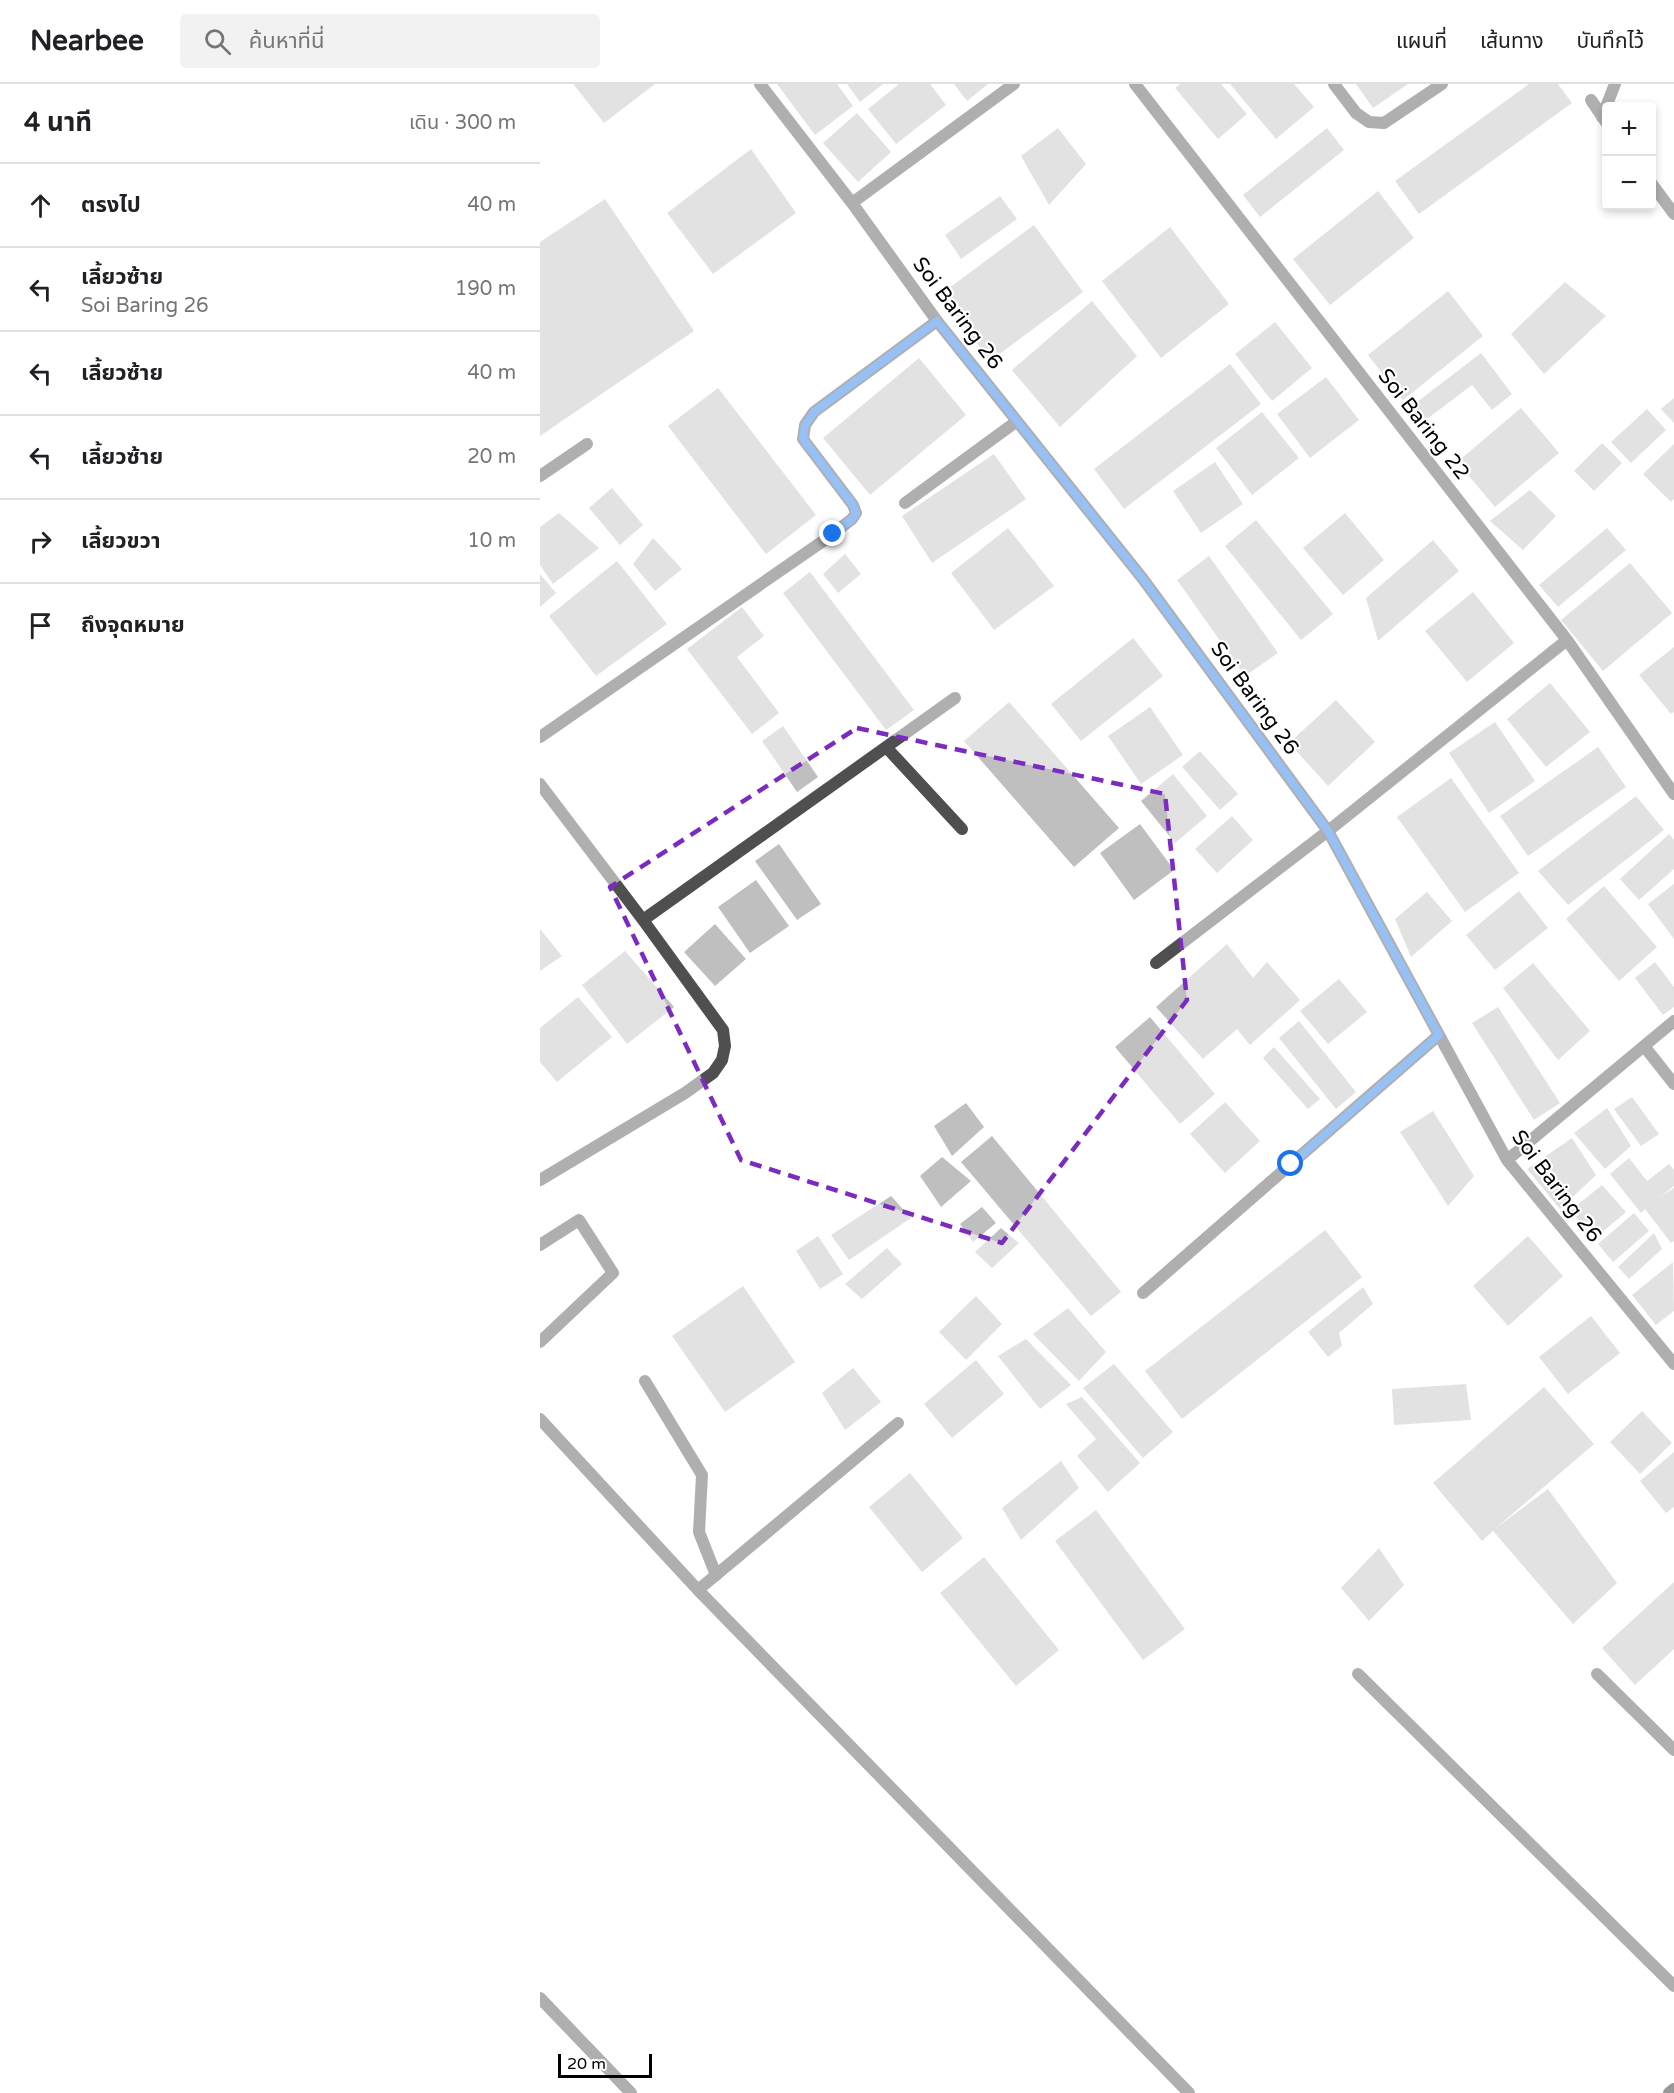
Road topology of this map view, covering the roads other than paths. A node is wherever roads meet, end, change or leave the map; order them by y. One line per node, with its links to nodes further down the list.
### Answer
1 (760, 84): 11 (street, Soi Baring 26)
2 (1014, 84): 11 (street)
3 (1135, 84): 18 (street, Soi Baring 22)
4 (1334, 84): 5 (street)
5 (1442, 84)
6 (1615, 84): 8 (street)
7 (1591, 100): 9 (street)
8 (1610, 102)
9 (1602, 117)
10 (1656, 189): 12 (street)
11 (852, 203): 13 (street, Soi Baring 26)
12 (1674, 214)
13 (937, 321): 14 (street, Soi Baring 26); 20 (street)
14 (1017, 421): 17 (street); 25 (street, Soi Baring 26)
15 (587, 444): 16 (street)
16 (540, 476)
17 (905, 503)
18 (1567, 640): 23 (street, Soi Baring 22); 25 (street)
19 (955, 698): 21 (street)
20 (540, 737)
21 (886, 747): 24 (street); 26 (street)
22 (540, 784): 26 (street)
23 (1674, 794)
24 (962, 829)
25 (1328, 831): 27 (street); 29 (street, Soi Baring 26)
26 (643, 920): 33 (street)
27 (1156, 963)
28 (1674, 1022): 30 (street)
29 (1439, 1035): 32 (street, Soi Baring 26); 35 (street)
30 (1644, 1046): 31 (street); 32 (street)
31 (1674, 1084)
32 (1507, 1160): 37 (street, Soi Baring 26)
33 (540, 1180)
34 (540, 1245): 36 (street)
35 (1143, 1293)
36 (540, 1342)
37 (1674, 1364)
38 (645, 1381): 41 (street)
39 (540, 1419): 42 (street)
40 (898, 1423): 41 (street)
41 (716, 1575): 42 (street)
42 (698, 1590): 50 (street)
43 (1358, 1674): 46 (street)
44 (1597, 1674): 45 (street)
45 (1674, 1750)
46 (1674, 1986)
47 (540, 1998): 49 (street)
48 (1674, 2088): 51 (main road)
49 (631, 2093)
50 (1190, 2093)
51 (1669, 2093)

